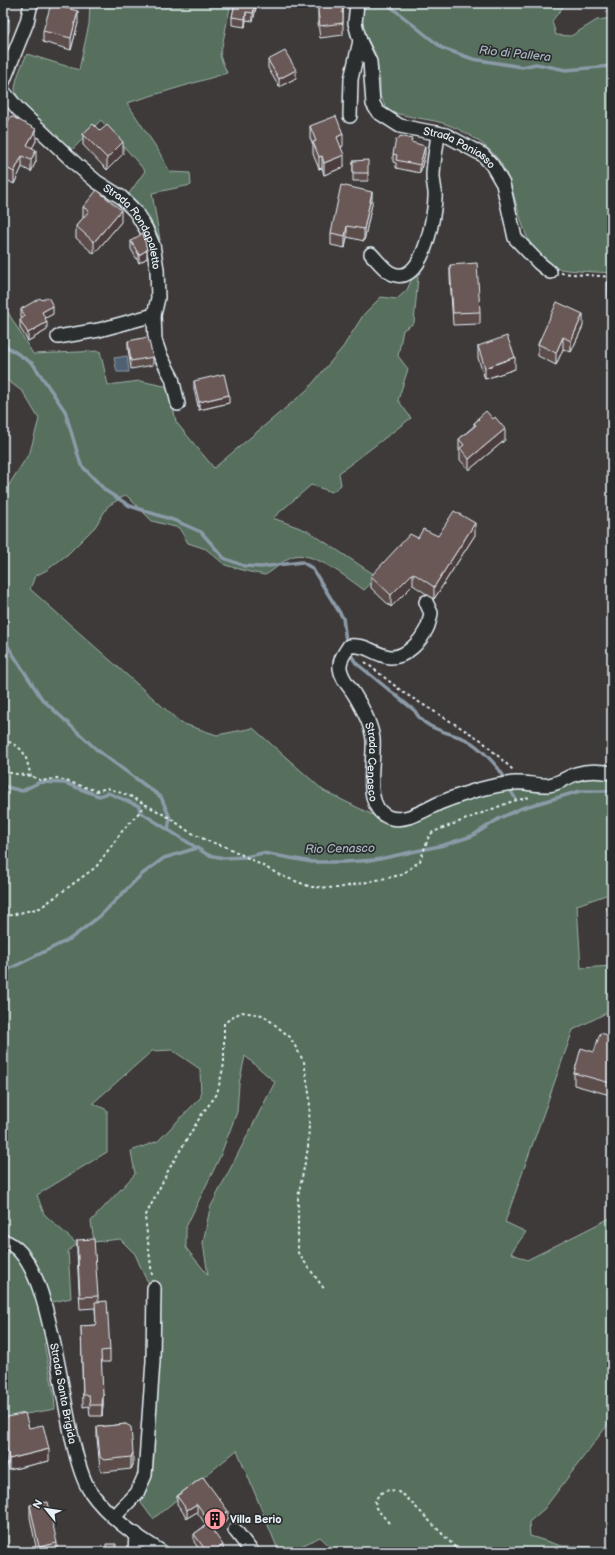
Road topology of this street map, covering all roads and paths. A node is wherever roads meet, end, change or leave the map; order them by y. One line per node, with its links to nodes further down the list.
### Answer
1 (31, 3): 4 (street)
2 (357, 3): 3 (street, Strada Paniasso)
3 (360, 41): 6 (street, Strada Paniasso); 7 (street, Strada Paniasso)
4 (3, 82)
5 (3, 91): 11 (street, Strada Rondapaletto)
6 (350, 116)
7 (438, 133): 8 (street); 9 (street, Strada Paniasso)
8 (371, 254)
9 (550, 272): 10 (path)
10 (612, 277)
11 (154, 315): 12 (street); 13 (street, Strada Rondapaletto)
12 (58, 336)
13 (178, 404)
14 (426, 602): 15 (street)
15 (357, 645): 20 (path); 20 (street, Strada Cenasco)
16 (3, 739): 19 (path)
17 (3, 772): 19 (path)
18 (612, 773): 20 (street, Strada Cenasco)
19 (31, 776): 22 (path)
20 (524, 783)
21 (535, 796): 22 (path)
22 (146, 805): 23 (path)
23 (3, 917)
24 (7, 1242): 27 (street, Strada Santa Brigida)
25 (154, 1288): 26 (path); 27 (street)
26 (325, 1290)
27 (114, 1517): 30 (street, Strada Santa Brigida)
28 (389, 1523): 34 (path)
29 (235, 1530): 33 (street)
30 (136, 1534): 31 (street); 32 (street, Strada Santa Brigida)
31 (135, 1552)
32 (160, 1552)
33 (252, 1552)
34 (460, 1552)

